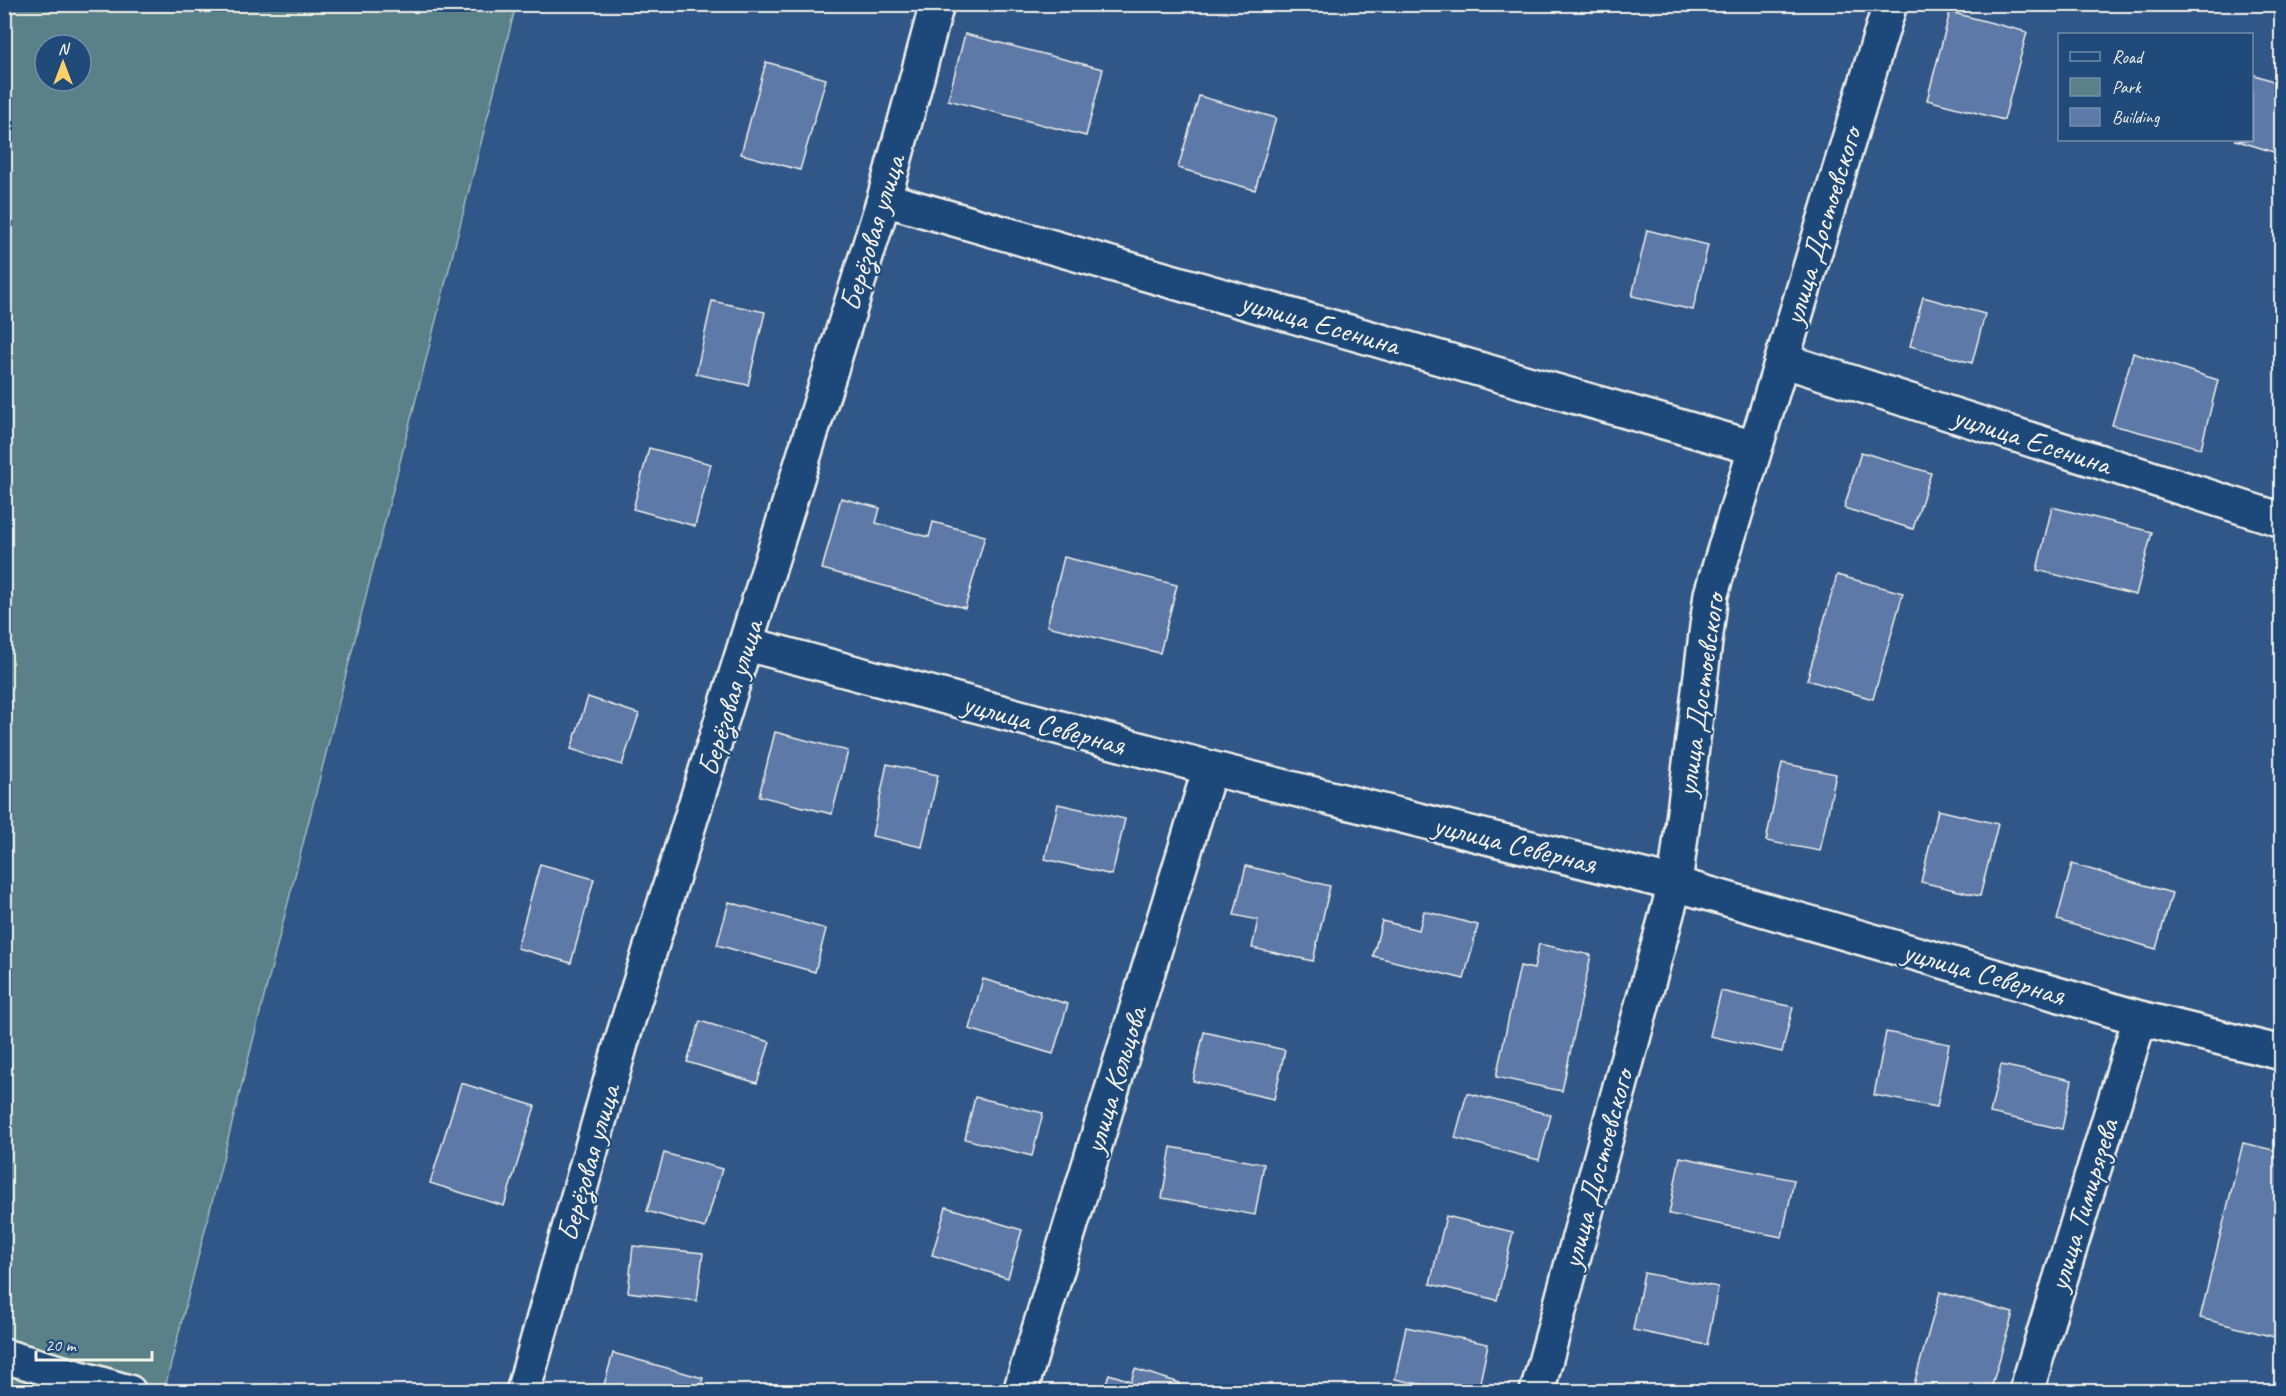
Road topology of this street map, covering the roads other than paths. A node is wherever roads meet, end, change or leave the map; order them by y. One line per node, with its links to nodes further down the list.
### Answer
1 (936, 4): 3 (street, Берёзовая улица)
2 (1890, 4): 4 (street, улица Достоевского)
3 (884, 199): 5 (street, уцлица Есенина); 7 (street, Берёзовая улица)
4 (1782, 360): 5 (street, улица Достоевского); 6 (street, уцлица Есенина)
5 (1755, 448): 9 (street, улица Достоевского)
6 (2282, 520)
7 (747, 644): 8 (street, уцлица Северная); 14 (street, Берёзовая улица)
8 (1210, 768): 9 (street, уцлица Северная); 15 (street, улица Кольцова)
9 (1675, 884): 10 (street, уцлица Северная); 16 (street, улица Достоевского)
10 (2140, 1018): 11 (street, уцлица Северная); 17 (street, улица Тимирязева)
11 (2282, 1053)
12 (4, 1356): 13 (street)
13 (129, 1392)
14 (523, 1392)
15 (1020, 1392)
16 (1536, 1392)
17 (2026, 1392)

